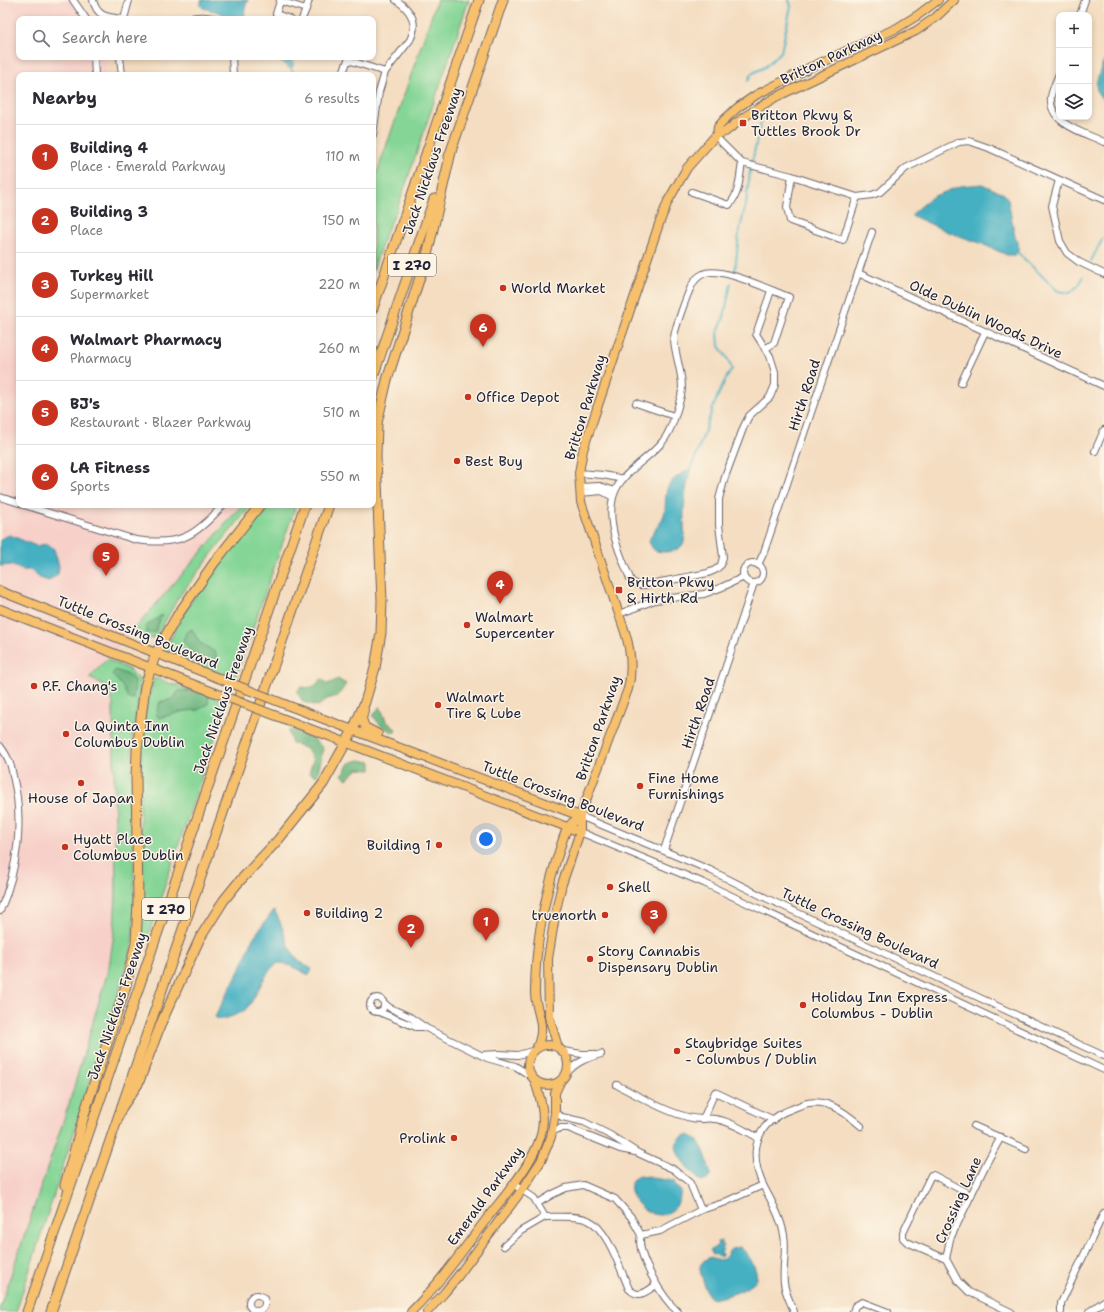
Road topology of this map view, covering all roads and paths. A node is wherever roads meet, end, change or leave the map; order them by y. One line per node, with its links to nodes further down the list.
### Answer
1 (73, 0): 13 (street)
2 (93, 0): 14 (street)
3 (129, 0): 15 (street)
4 (309, 0): 11 (street)
5 (396, 0): 27 (street)
6 (479, 0): 43 (highway, Jack Nicklaus Freeway / I 270)
7 (503, 0): 32 (highway, Jack Nicklaus Freeway / I 270)
8 (938, 0): 30 (main road, Britton Parkway)
9 (954, 0): 30 (main road, Britton Parkway)
10 (1085, 0): 12 (street)
11 (306, 9): 16 (street); 17 (street)
12 (1081, 12)
13 (84, 16)
14 (104, 16)
15 (125, 16)
16 (282, 16)
17 (303, 16)
18 (94, 60): 23 (street)
19 (120, 60): 24 (street)
20 (232, 60): 25 (street)
21 (348, 60): 26 (street)
22 (348, 60): 27 (street)
23 (95, 72)
24 (122, 72)
25 (233, 72)
26 (343, 72)
27 (385, 72): 29 (street)
28 (1056, 83): 31 (street)
29 (376, 91)
30 (716, 135): 33 (street); 53 (main road, Britton Parkway)
31 (1104, 142)
32 (451, 152): 46 (highway, Jack Nicklaus Freeway / I 270); 74 (highway)
33 (742, 163): 34 (street); 36 (street)
34 (792, 176): 37 (street); 37 (street)
35 (1060, 180): 37 (street); 38 (street); 41 (street)
36 (692, 192)
37 (857, 197)
38 (1104, 200)
39 (872, 232): 40 (street, Hirth Road)
40 (858, 273): 44 (street, Olde Dublin Woods Drive); 66 (street, Hirth Road)
41 (1104, 274)
42 (771, 291): 45 (street); 45 (street); 50 (street)
43 (376, 299)
44 (985, 332): 47 (street); 48 (street, Olde Dublin Woods Drive)
45 (766, 348): 58 (street)
46 (376, 369)
47 (961, 383)
48 (1104, 386)
49 (636, 403): 50 (street)
50 (674, 416): 55 (street)
51 (1104, 430): 52 (street)
52 (1095, 451)
53 (579, 473): 54 (street); 57 (main road, Britton Parkway)
54 (604, 475): 55 (street); 56 (street)
55 (622, 479): 58 (street)
56 (602, 488): 57 (street); 58 (street)
57 (579, 490): 71 (main road, Britton Parkway)
58 (614, 494)
59 (0, 497): 60 (street)
60 (16, 503)
61 (34, 508): 62 (street)
62 (220, 508)
63 (258, 508): 72 (highway)
64 (304, 508): 115 (highway, Jack Nicklaus Freeway / I 270)
65 (328, 508): 96 (highway, I 270)
66 (758, 565): 67 (street); 68 (street)
67 (744, 577): 68 (street); 71 (street)
68 (754, 583): 82 (street, Hirth Road)
69 (0, 592): 72 (main road, Tuttle Crossing Boulevard)
70 (0, 609): 73 (main road, Tuttle Crossing Boulevard)
71 (619, 614): 79 (main road, Britton Parkway)
72 (156, 653): 73 (highway); 75 (main road, Tuttle Crossing Boulevard, bridge)
73 (151, 668): 76 (main road, Tuttle Crossing Boulevard, bridge); 115 (highway)
74 (365, 702): 75 (highway); 78 (main road)
75 (353, 730): 76 (highway); 78 (main road, Tuttle Crossing Boulevard)
76 (346, 743): 80 (main road, Tuttle Crossing Boulevard); 96 (highway)
77 (0, 746): 83 (street)
78 (412, 752): 79 (main road, Tuttle Crossing Boulevard)
79 (580, 816): 80 (main road); 81 (main road); 82 (street, Tuttle Crossing Boulevard)
80 (568, 828): 81 (main road, Tuttle Crossing Boulevard); 87 (main road)
81 (580, 832): 88 (main road); 91 (street, Tuttle Crossing Boulevard)
82 (664, 850): 90 (street, Tuttle Crossing Boulevard)
83 (0, 911)
84 (384, 1002): 85 (street); 85 (street); 86 (street)
85 (379, 1012): 86 (street)
86 (426, 1028): 89 (street)
87 (535, 1049): 88 (main road); 89 (street); 93 (main road)
88 (561, 1049): 92 (main road); 92 (street)
89 (482, 1055): 93 (street)
90 (1104, 1056)
91 (1104, 1070)
92 (567, 1073): 94 (main road)
93 (533, 1079): 94 (main road); 107 (main road, Emerald Parkway)
94 (561, 1080): 97 (main road, Emerald Parkway)
95 (617, 1085): 98 (street)
96 (122, 1107): 122 (highway, I 270)
97 (555, 1113): 102 (main road, Emerald Parkway); 106 (street)
98 (703, 1119): 99 (street); 104 (street)
99 (774, 1120): 100 (street); 104 (street)
100 (861, 1126)
101 (974, 1126): 103 (street)
102 (553, 1131): 106 (street); 109 (main road, Emerald Parkway)
103 (1000, 1137): 105 (street); 110 (street, Crossing Lane)
104 (758, 1138): 108 (street)
105 (1026, 1149)
106 (638, 1153): 112 (street)
107 (513, 1184): 109 (street); 123 (main road, Emerald Parkway)
108 (763, 1185): 112 (street); 126 (street)
109 (522, 1190): 111 (street); 124 (main road, Emerald Parkway)
110 (971, 1195): 118 (street, Crossing Lane); 118 (street)
111 (538, 1203): 114 (street); 116 (street)
112 (701, 1210): 116 (street)
113 (1104, 1213): 130 (street)
114 (545, 1217): 117 (street); 119 (street)
115 (55, 1230): 121 (highway, Jack Nicklaus Freeway / I 270)
116 (641, 1235): 119 (street)
117 (504, 1246)
118 (946, 1259): 129 (street, Crossing Lane)
119 (656, 1285): 125 (street)
120 (1104, 1301): 131 (street)
121 (27, 1312)
122 (52, 1312)
123 (411, 1312)
124 (426, 1312)
125 (678, 1312)
126 (794, 1312)
127 (853, 1312): 128 (street)
128 (888, 1312)
129 (1011, 1312)
130 (1061, 1312)
131 (1089, 1312)

